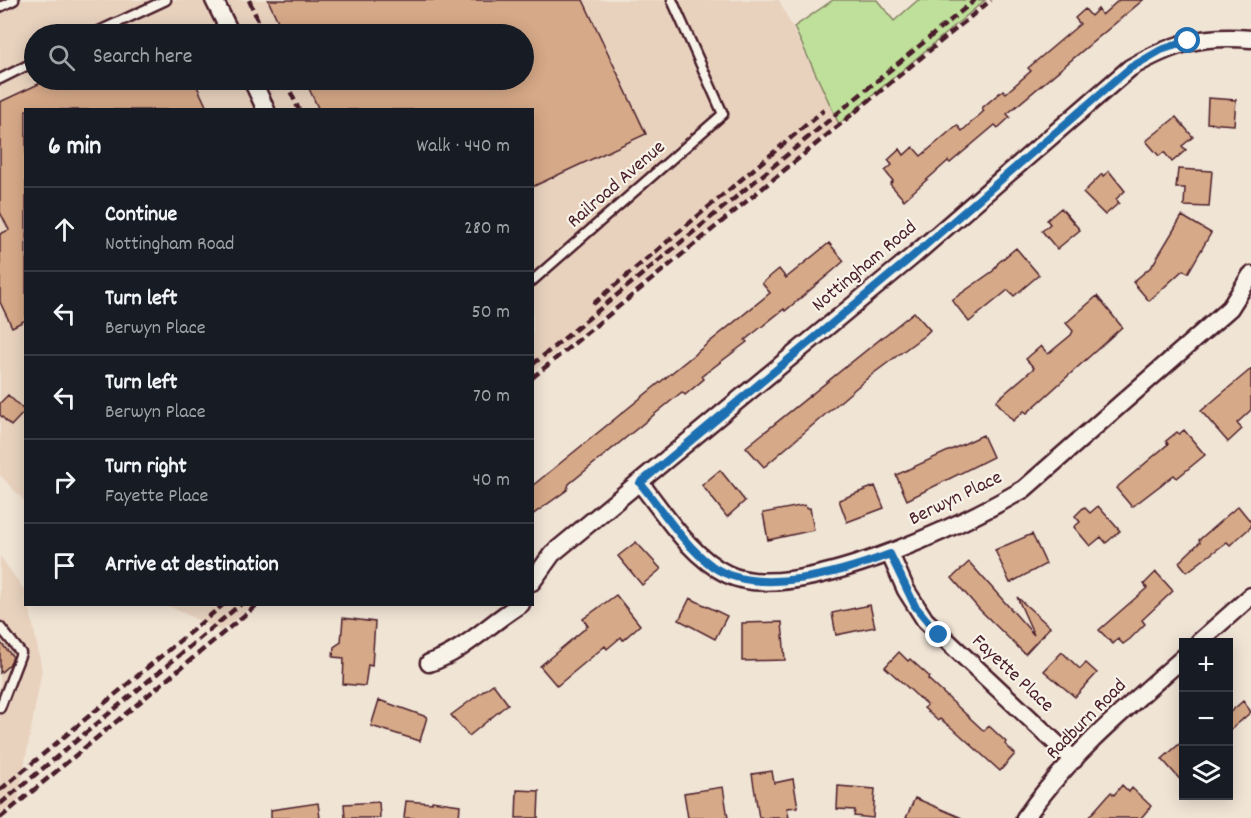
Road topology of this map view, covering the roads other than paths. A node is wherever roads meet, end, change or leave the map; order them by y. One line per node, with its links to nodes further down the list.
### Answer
1 (14, 0): 5 (lane)
2 (166, 0): 6 (lane)
3 (214, 0): 7 (street)
4 (672, 0): 14 (lane, Railroad Avenue)
5 (0, 7)
6 (114, 24)
7 (226, 24)
8 (1251, 39): 15 (street, Nottingham Road)
9 (24, 67): 10 (lane)
10 (0, 79)
11 (257, 90): 12 (street)
12 (265, 108)
13 (1251, 275): 16 (street, Berwyn Place)
14 (534, 279)
15 (640, 483): 16 (street, Berwyn Place); 17 (street, Nottingham Road)
16 (890, 554): 25 (street, Fayette Place)
17 (534, 579)
18 (1251, 596): 21 (street)
19 (518, 606): 23 (street)
20 (0, 627): 24 (lane)
21 (1204, 638)
22 (1179, 662): 25 (street, Radburn Road)
23 (429, 663)
24 (0, 708)
25 (1074, 760): 26 (street, Radburn Road)
26 (1025, 818)

